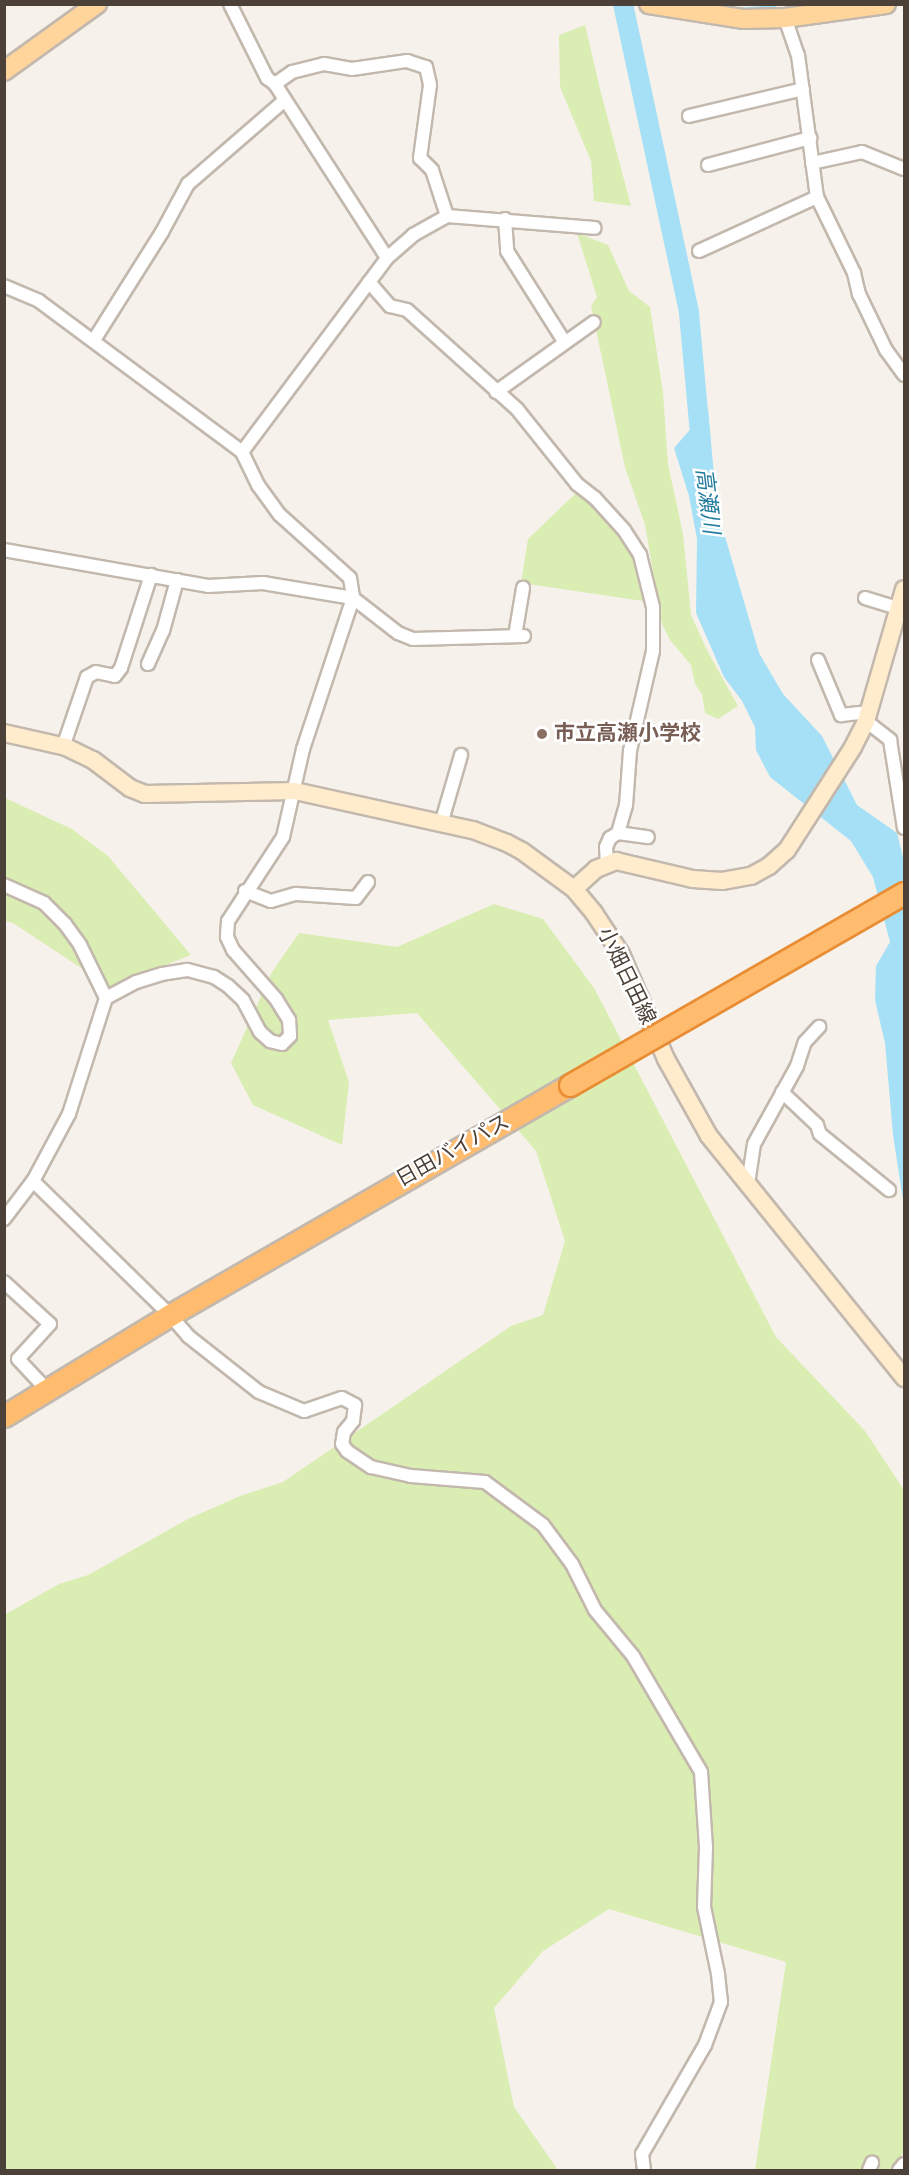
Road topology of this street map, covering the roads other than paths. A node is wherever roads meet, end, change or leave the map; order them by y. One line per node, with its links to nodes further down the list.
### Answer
1 (97, 4): 6 (main road)
2 (230, 4): 7 (street)
3 (886, 4): 5 (main road)
4 (649, 5): 5 (main road)
5 (785, 18): 8 (street)
6 (4, 71)
7 (275, 84): 9 (street); 16 (street)
8 (803, 89): 10 (street); 11 (street)
9 (285, 100): 20 (street); 26 (street)
10 (689, 116)
11 (810, 138): 12 (street); 13 (street)
12 (812, 163): 14 (street); 15 (street)
13 (708, 165)
14 (904, 169)
15 (817, 197): 19 (street); 28 (street)
16 (447, 216): 17 (street); 20 (street)
17 (505, 219): 18 (street); 27 (street)
18 (595, 228)
19 (699, 251)
20 (387, 258): 22 (street)
21 (4, 281): 24 (street)
22 (369, 282): 29 (street); 30 (street)
23 (4, 286): 24 (street)
24 (25, 295): 26 (street)
25 (594, 322): 27 (street)
26 (94, 340): 30 (street)
27 (564, 341): 29 (street)
28 (904, 375)
29 (496, 392): 48 (street)
30 (242, 452): 36 (street)
31 (4, 550): 32 (street)
32 (151, 575): 33 (street); 43 (street)
33 (177, 580): 36 (street); 40 (street)
34 (523, 588): 36 (street)
35 (904, 589): 38 (main road)
36 (353, 598): 45 (street)
37 (865, 598): 38 (street)
38 (897, 608): 41 (main road)
39 (818, 660): 41 (street)
40 (148, 664)
41 (868, 716): 47 (street); 50 (main road)
42 (4, 733): 43 (main road, 小畑日田線)
43 (63, 747): 45 (main road, 小畑日田線)
44 (461, 755): 46 (street)
45 (295, 791): 46 (main road, 小畑日田線); 54 (street)
46 (441, 824): 53 (main road, 小畑日田線)
47 (904, 828)
48 (618, 833): 49 (street); 50 (street)
49 (648, 837)
50 (607, 865): 53 (main road)
51 (368, 882): 54 (street)
52 (4, 885): 56 (street)
53 (574, 889): 60 (main road, 小畑日田線)
54 (245, 891): 56 (street)
55 (904, 893): 66 (highway, 日田バイパス, bridge)
56 (106, 998): 59 (street)
57 (819, 1027): 58 (street)
58 (783, 1092): 60 (street); 61 (street)
59 (33, 1181): 62 (street); 66 (street)
60 (748, 1184): 67 (main road, 小畑日田線)
61 (889, 1190)
62 (20, 1199): 63 (street); 64 (street)
63 (4, 1203)
64 (4, 1219)
65 (4, 1282): 68 (street)
66 (170, 1315): 68 (highway, 日田バイパス); 71 (street)
67 (904, 1378)
68 (47, 1390): 69 (highway, 日田バイパス)
69 (4, 1416)
70 (904, 2164): 72 (street)
71 (644, 2170)
72 (899, 2170)

